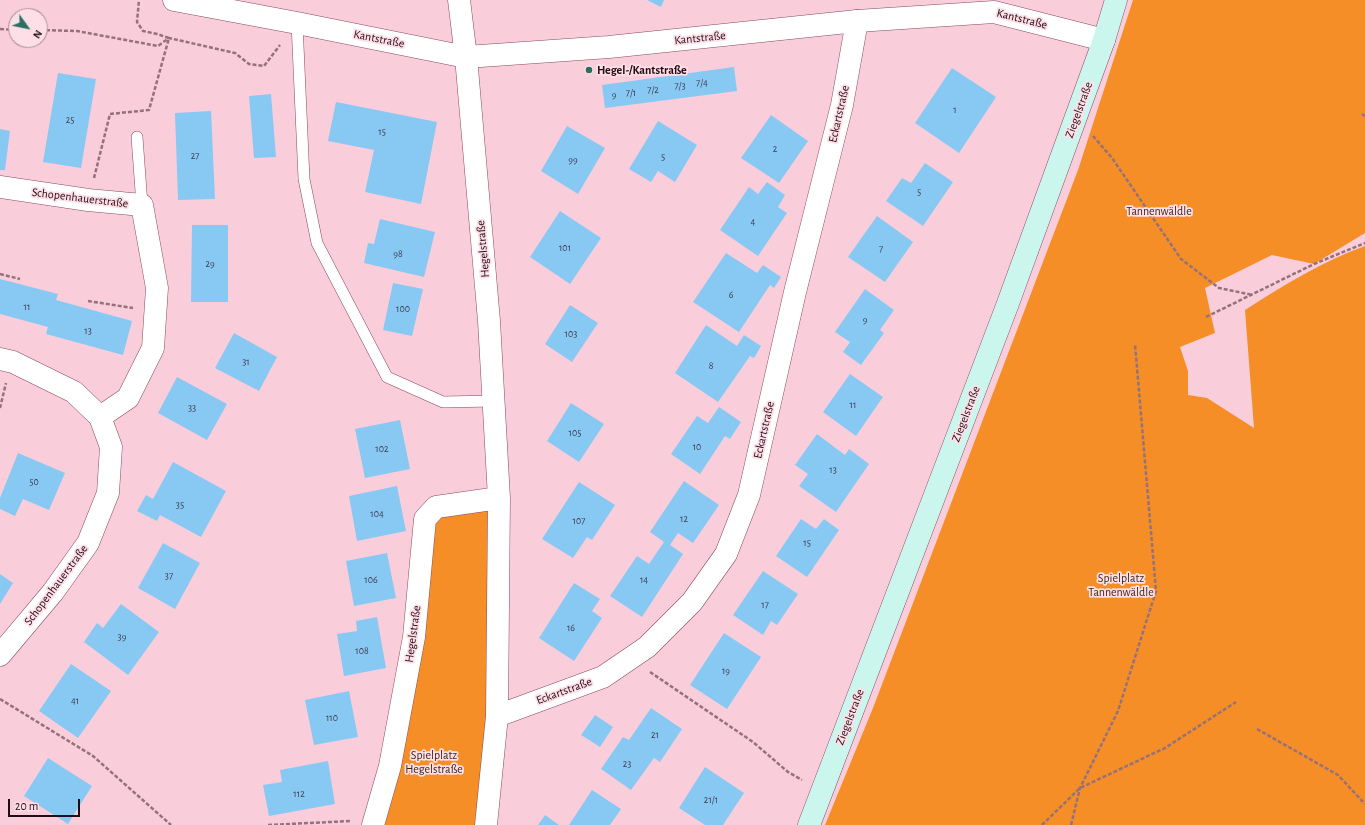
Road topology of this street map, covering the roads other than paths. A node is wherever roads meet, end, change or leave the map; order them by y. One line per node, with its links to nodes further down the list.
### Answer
1 (174, 0): 5 (street, Kantstraße)
2 (459, 0): 7 (street, Hegelstraße)
3 (1116, 0): 6 (main road, Ziegelstraße)
4 (857, 21): 6 (street, Kantstraße); 7 (street, Kantstraße); 16 (street, Eckartstraße)
5 (296, 23): 7 (street, Kantstraße); 12 (lane)
6 (1104, 40): 19 (main road, Ziegelstraße)
7 (466, 57): 12 (street, Hegelstraße)
8 (137, 137): 10 (lane)
9 (0, 187): 10 (street, Schopenhauerstraße)
10 (142, 205): 13 (street, Schopenhauerstraße)
11 (0, 359): 13 (street, Schopenhauerstraße)
12 (494, 401): 14 (street, Hegelstraße)
13 (100, 417): 15 (street, Schopenhauerstraße)
14 (499, 498): 16 (street, Hegelstraße); 17 (street, Hegelstraße)
15 (0, 655)
16 (497, 716): 18 (street, Hegelstraße)
17 (374, 822)
18 (486, 825)
19 (809, 825)

